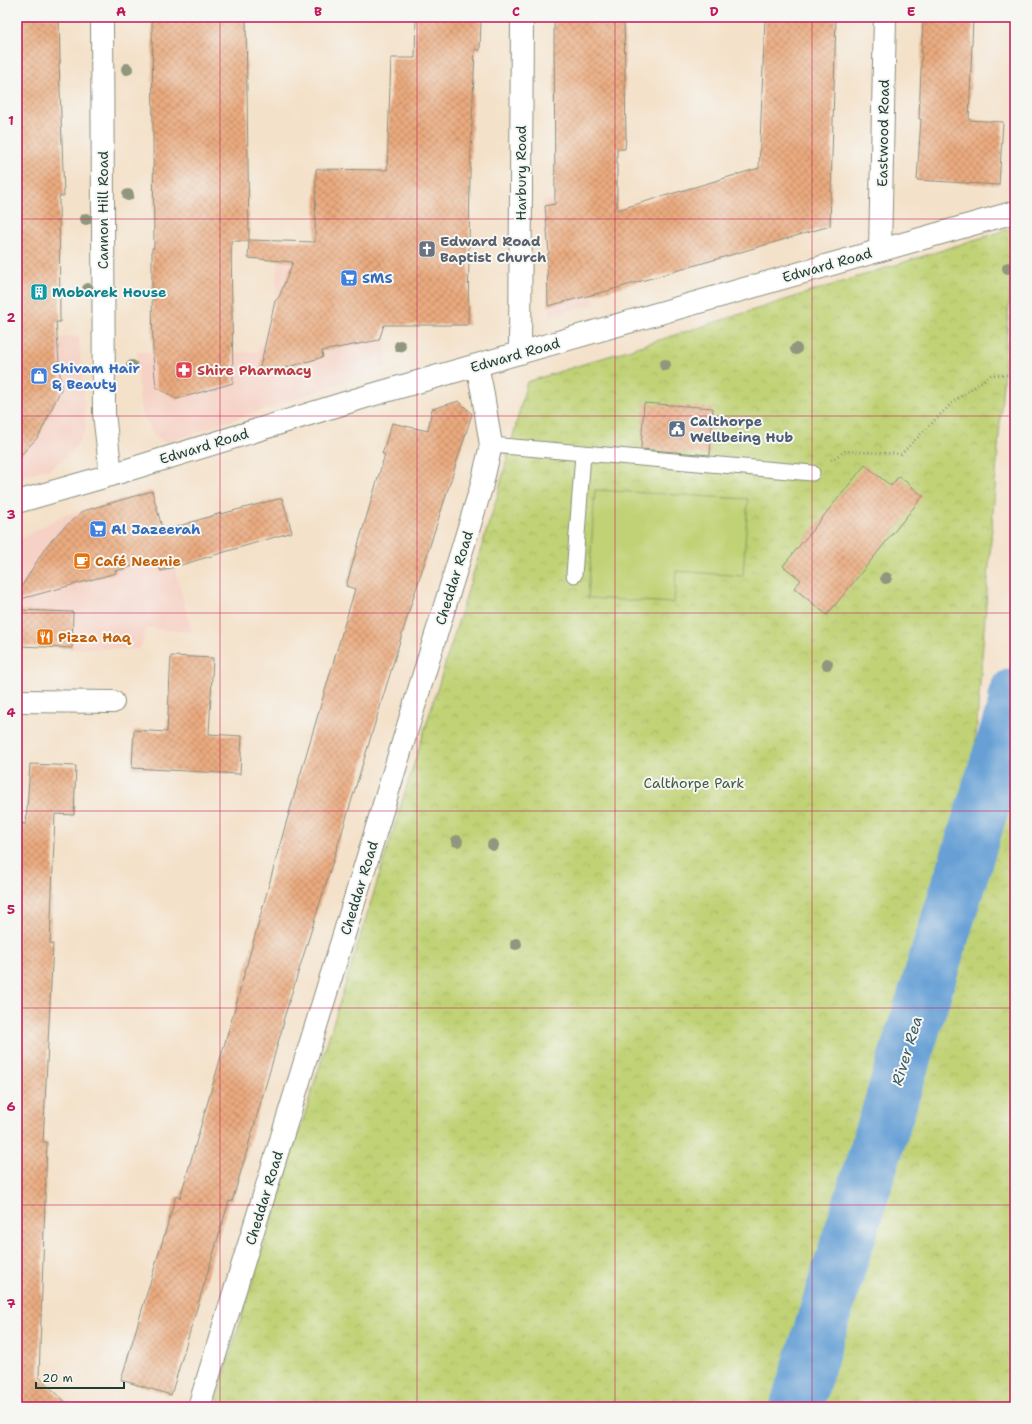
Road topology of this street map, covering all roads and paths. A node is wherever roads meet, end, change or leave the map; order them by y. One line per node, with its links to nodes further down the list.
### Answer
1 (102, 17): 12 (street, Cannon Hill Road)
2 (522, 17): 6 (street, Harbury Road)
3 (885, 17): 5 (street, Eastwood Road)
4 (1012, 213): 5 (street, Edward Road)
5 (880, 250): 6 (street, Edward Road)
6 (520, 353): 7 (street, Edward Road)
7 (477, 366): 9 (street, Cheddar Road); 12 (street, Edward Road)
8 (1015, 375): 11 (path)
9 (491, 445): 10 (lane); 17 (street, Cheddar Road)
10 (583, 454): 11 (lane); 14 (lane)
11 (812, 473)
12 (111, 475): 13 (street, Edward Road)
13 (17, 502)
14 (574, 575)
15 (17, 700): 16 (street)
16 (113, 702)
17 (199, 1407)

